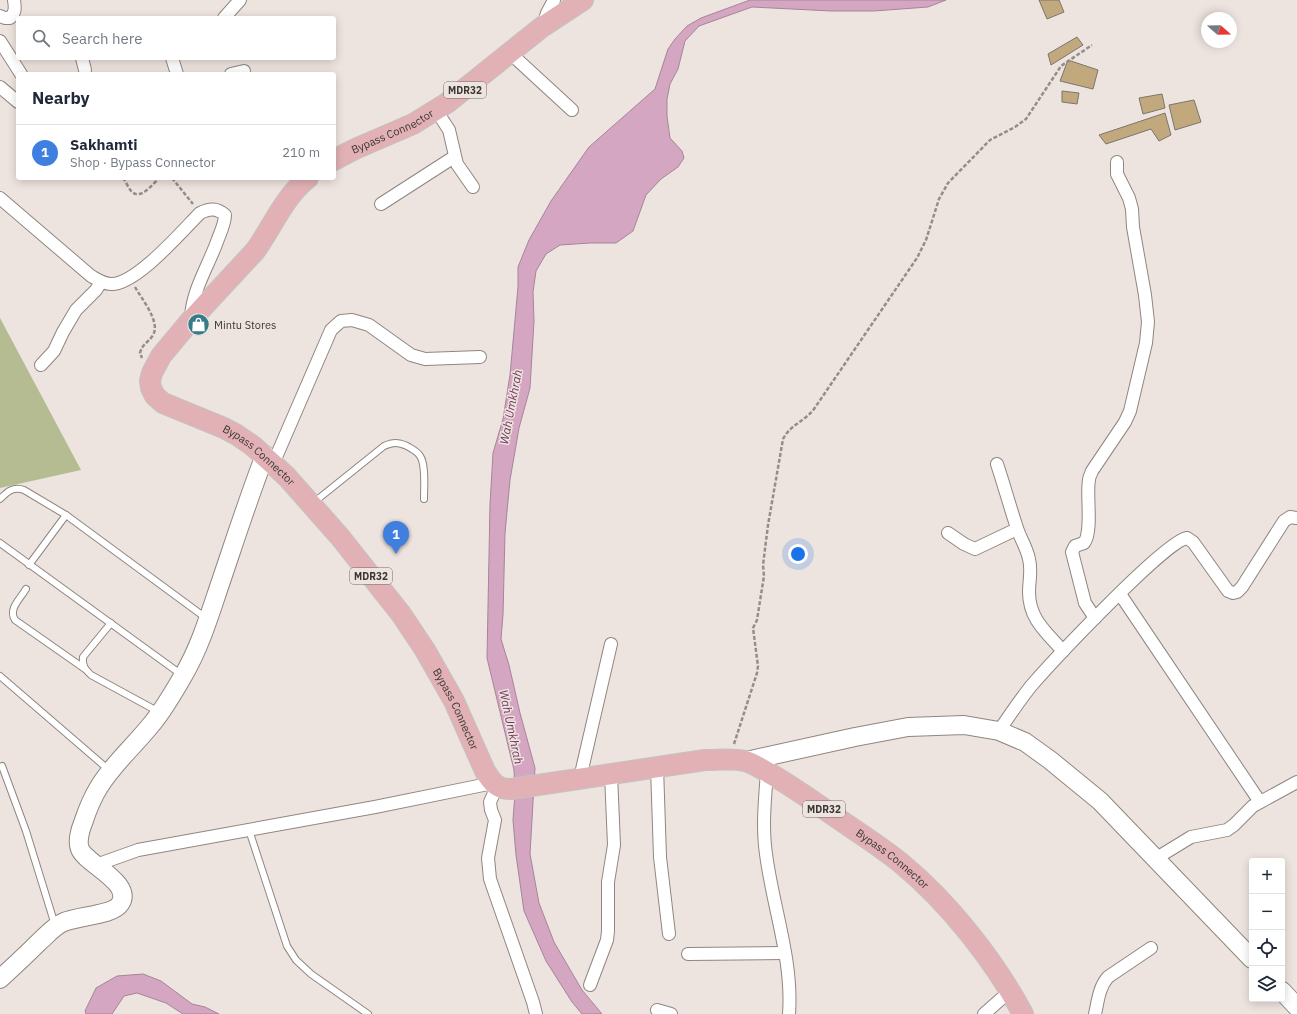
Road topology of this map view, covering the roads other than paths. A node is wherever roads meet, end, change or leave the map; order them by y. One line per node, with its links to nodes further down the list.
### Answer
1 (14, 0): 5 (street)
2 (240, 0): 6 (street)
3 (554, 0): 7 (street)
4 (583, 0): 7 (main road, Bypass Connector / MDR32)
5 (0, 16)
6 (226, 16)
7 (542, 27): 9 (main road, Bypass Connector / MDR32)
8 (0, 41): 14 (street)
9 (510, 53): 19 (main road, Bypass Connector / MDR32); 20 (street)
10 (82, 60): 12 (street)
11 (173, 60): 15 (street)
12 (85, 70)
13 (244, 71): 16 (street)
14 (20, 72)
15 (176, 72)
16 (240, 72)
17 (0, 87): 18 (street)
18 (16, 100)
19 (436, 110): 21 (street); 22 (main road, Bypass Connector / MDR32)
20 (572, 110)
21 (454, 156): 25 (street); 27 (street)
22 (336, 159)
23 (1117, 162): 45 (street)
24 (306, 180): 29 (main road, Bypass Connector / MDR32)
25 (473, 187)
26 (0, 198): 28 (street)
27 (381, 204)
28 (101, 282): 29 (street); 31 (street)
29 (191, 320): 32 (main road, Bypass Connector / MDR32)
30 (480, 356): 32 (street)
31 (41, 365)
32 (269, 460): 36 (main road, Bypass Connector / MDR32); 46 (street)
33 (997, 464): 39 (street)
34 (0, 499): 37 (lane)
35 (424, 499): 36 (lane)
36 (312, 504): 63 (main road, Bypass Connector / MDR32)
37 (66, 515): 42 (lane); 46 (lane)
38 (1297, 518): 44 (street)
39 (1017, 529): 40 (street); 49 (street)
40 (948, 533)
41 (0, 543): 42 (lane)
42 (29, 565): 47 (lane)
43 (26, 589): 50 (lane)
44 (1120, 594): 45 (street); 64 (street)
45 (1095, 618): 49 (street)
46 (208, 619): 52 (street)
47 (111, 622): 50 (lane); 52 (lane)
48 (611, 644): 61 (street)
49 (1063, 651): 54 (street)
50 (85, 669): 53 (lane)
51 (0, 676): 58 (lane)
52 (184, 676): 53 (street)
53 (160, 713): 58 (street)
54 (999, 730): 55 (street); 66 (street)
55 (738, 760): 57 (main road); 59 (main road, Bypass Connector / MDR32)
56 (2, 766): 68 (lane)
57 (657, 767): 60 (main road); 69 (street)
58 (110, 771): 67 (street)
59 (767, 772): 71 (street); 76 (main road, Bypass Connector / MDR32)
60 (610, 774): 61 (main road); 75 (street)
61 (580, 778): 63 (main road)
62 (1297, 782): 64 (street)
63 (501, 786): 65 (street); 81 (street)
64 (1260, 802): 66 (street)
65 (249, 830): 67 (street); 80 (lane)
66 (1155, 859): 73 (street)
67 (96, 865): 68 (street)
68 (55, 927): 74 (street)
69 (669, 934)
70 (1151, 948): 86 (street)
71 (785, 953): 72 (street); 83 (street)
72 (688, 954)
73 (1249, 956)
74 (0, 979)
75 (590, 985)
76 (1010, 991): 84 (street); 85 (main road, Bypass Connector / MDR32)
77 (1285, 994): 78 (street)
78 (1297, 1006)
79 (657, 1010): 82 (street)
80 (368, 1014)
81 (536, 1014)
82 (671, 1014)
83 (789, 1014)
84 (984, 1014)
85 (1023, 1014)
86 (1095, 1014)

